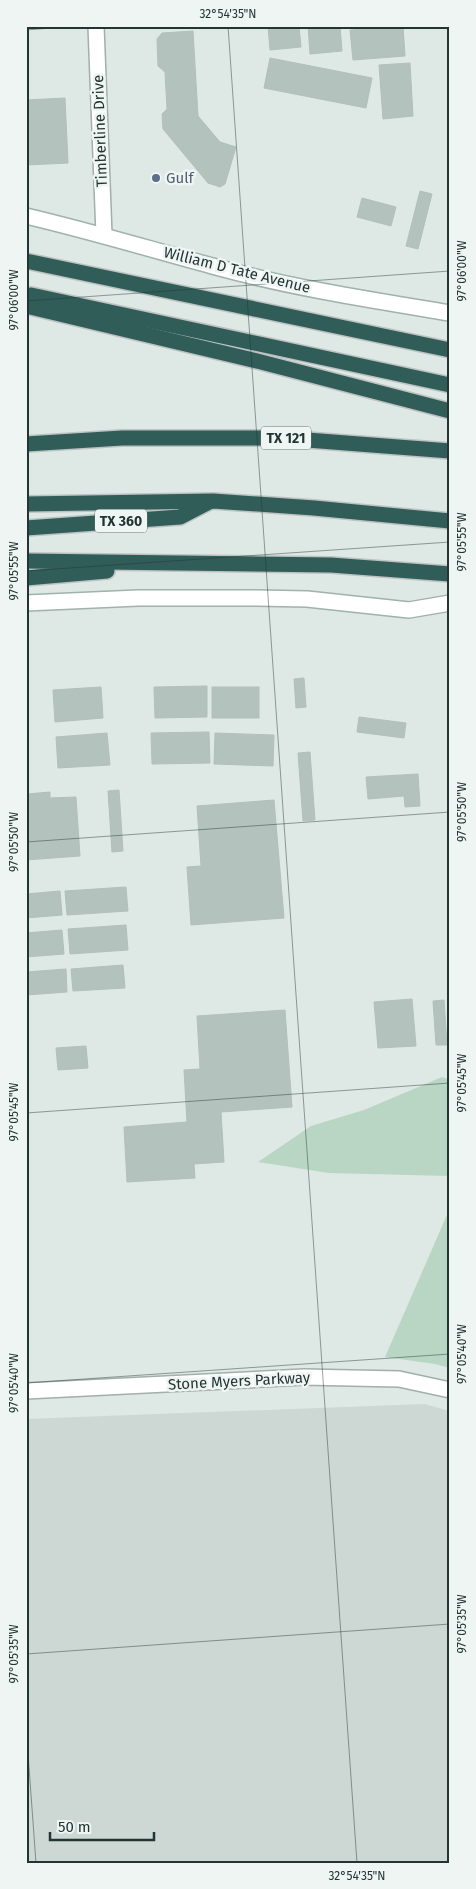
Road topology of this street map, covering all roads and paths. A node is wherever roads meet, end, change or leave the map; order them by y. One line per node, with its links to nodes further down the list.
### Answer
1 (96, 26): 3 (main road, Timberline Drive)
2 (26, 216): 3 (main road, William D Tate Avenue)
3 (104, 235): 7 (main road, William D Tate Avenue)
4 (26, 261): 8 (highway)
5 (26, 296): 9 (highway)
6 (26, 306): 10 (highway)
7 (450, 313)
8 (450, 350)
9 (450, 384)
10 (450, 411)
11 (26, 444): 12 (highway, TX 121)
12 (450, 451)
13 (213, 501): 14 (highway); 15 (highway); 16 (highway, TX 360)
14 (26, 504)
15 (450, 521)
16 (26, 528)
17 (26, 561): 18 (highway)
18 (125, 563): 19 (highway); 20 (highway)
19 (450, 574)
20 (26, 578)
21 (26, 603): 22 (main road)
22 (450, 603)
23 (450, 1390): 24 (main road, Stone Myers Parkway)
24 (26, 1391)

